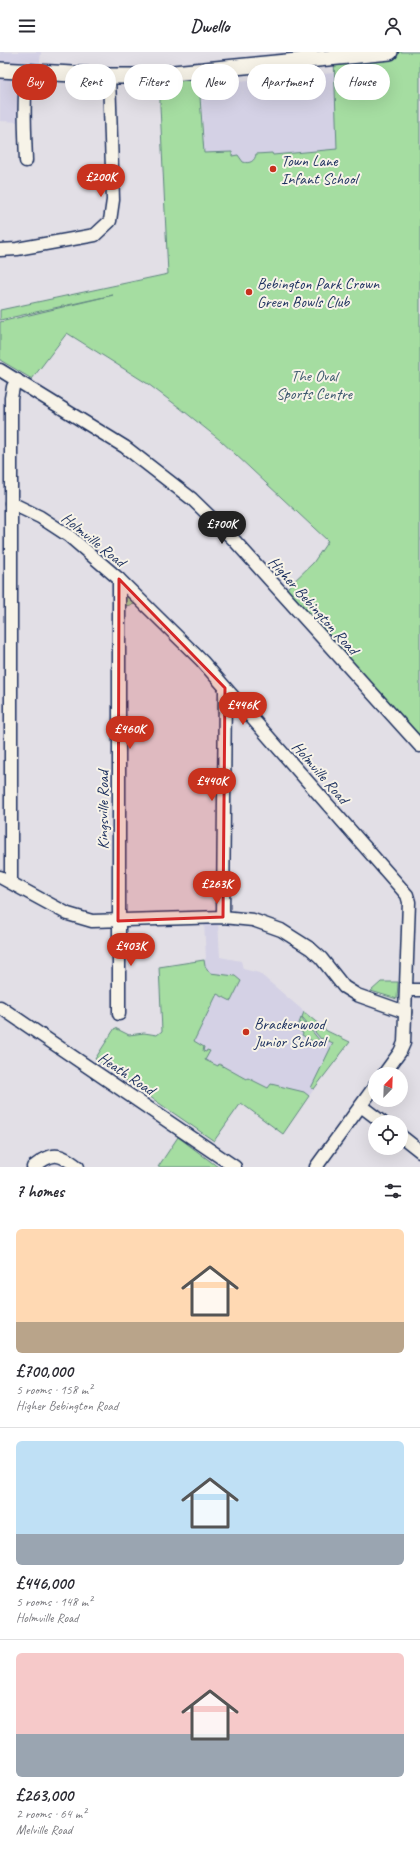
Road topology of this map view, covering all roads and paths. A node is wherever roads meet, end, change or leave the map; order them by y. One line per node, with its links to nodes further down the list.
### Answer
1 (390, 52): 2 (main road)
2 (289, 57): 5 (main road)
3 (0, 70): 4 (main road)
4 (12, 71)
5 (116, 76)
6 (25, 100): 8 (street)
7 (110, 100): 9 (street)
8 (26, 161)
9 (0, 250)
10 (0, 370): 11 (street, Higher Bebington Road)
11 (17, 380): 12 (street); 15 (street, Higher Bebington Road)
12 (11, 503): 13 (street, Holmville Road); 16 (street)
13 (119, 579): 14 (street, Holmville Road); 18 (street, Kingsville Road)
14 (226, 688): 17 (street); 19 (street, Holmville Road)
15 (420, 746)
16 (5, 879): 18 (street)
17 (223, 917): 18 (street); 22 (street)
18 (118, 921): 23 (street, Kingsville Road)
19 (407, 990): 20 (street); 22 (street, Holmville Road)
20 (420, 990)
21 (0, 1007): 32 (street, Heath Road)
22 (406, 1012): 24 (street, Holmville Road)
23 (119, 1014)
24 (389, 1067)
25 (368, 1096): 26 (street)
26 (361, 1106): 27 (street); 33 (street)
27 (373, 1115)
28 (408, 1141): 29 (street)
29 (420, 1150)
30 (33, 1167): 31 (street)
31 (78, 1167)
32 (235, 1167)
33 (316, 1167)

